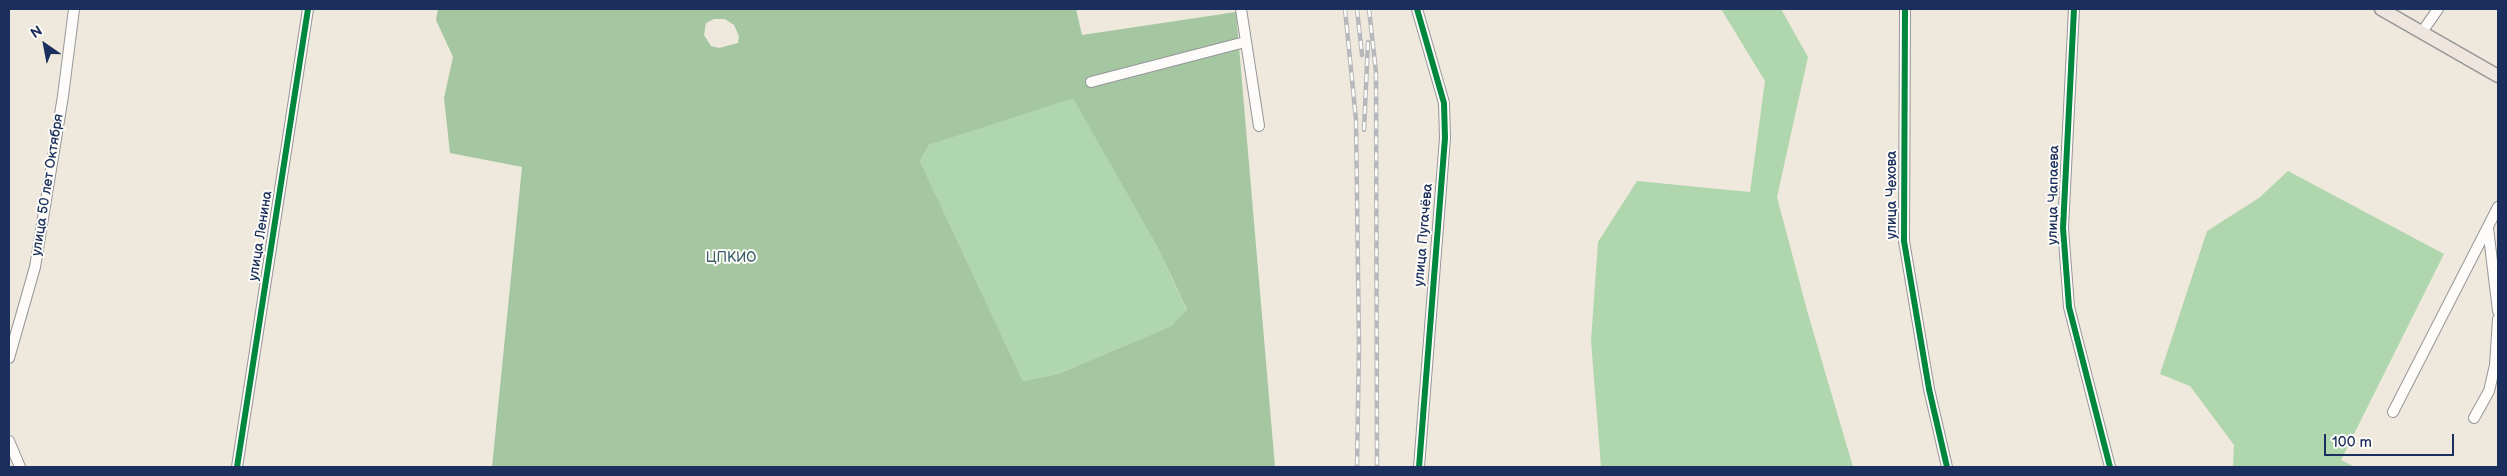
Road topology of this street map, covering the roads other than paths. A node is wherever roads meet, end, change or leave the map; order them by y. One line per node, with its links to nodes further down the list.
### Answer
1 (74, 9): 18 (street, улица 50 лет Октября)
2 (308, 9): 23 (street, улица Ленина)
3 (1241, 9): 10 (street)
4 (1417, 9): 24 (street, улица Пугачёва)
5 (1905, 9): 25 (street, улица Чехова)
6 (2074, 9): 26 (street, улица Чапаева)
7 (2382, 9): 9 (main road)
8 (2438, 9): 9 (street)
9 (2422, 32): 11 (main road)
10 (1246, 42): 12 (street); 13 (street)
11 (2498, 76)
12 (1091, 82)
13 (1259, 126)
14 (2498, 207): 15 (street)
15 (2488, 228): 16 (street); 19 (street)
16 (2498, 311)
17 (2498, 319): 20 (street)
18 (9, 358)
19 (2392, 412)
20 (2474, 418)
21 (9, 441): 22 (street)
22 (20, 467)
23 (237, 467)
24 (1418, 467)
25 (1947, 467)
26 (2110, 467)

